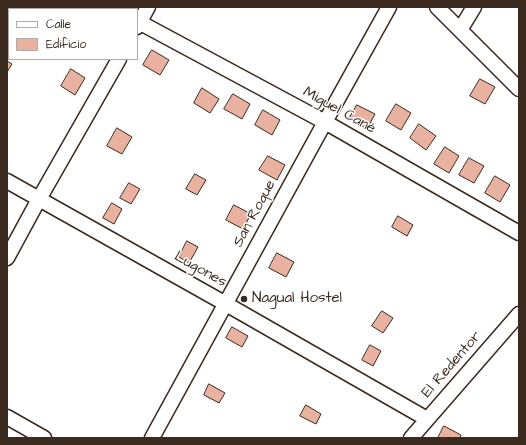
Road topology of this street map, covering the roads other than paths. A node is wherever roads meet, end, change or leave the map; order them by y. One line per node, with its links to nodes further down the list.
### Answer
1 (148, 7): 5 (street)
2 (389, 7): 9 (street, San Roque)
3 (437, 7): 6 (street)
4 (474, 7): 6 (street)
5 (138, 24): 9 (street, Miguel Cané)
6 (460, 30): 8 (street)
7 (118, 60): 11 (street)
8 (519, 89)
9 (325, 122): 12 (street, Miguel Cané); 14 (street, San Roque)
10 (7, 181): 11 (street, Lugones)
11 (39, 199): 13 (street); 14 (street, Lugones)
12 (519, 233)
13 (7, 258)
14 (226, 304): 17 (street, Lugones); 19 (street, San Roque)
15 (519, 314): 17 (street, El Redentor)
16 (7, 417): 18 (street)
17 (427, 419): 20 (street, El Redentor)
18 (44, 438)
19 (152, 438)
20 (411, 438)

